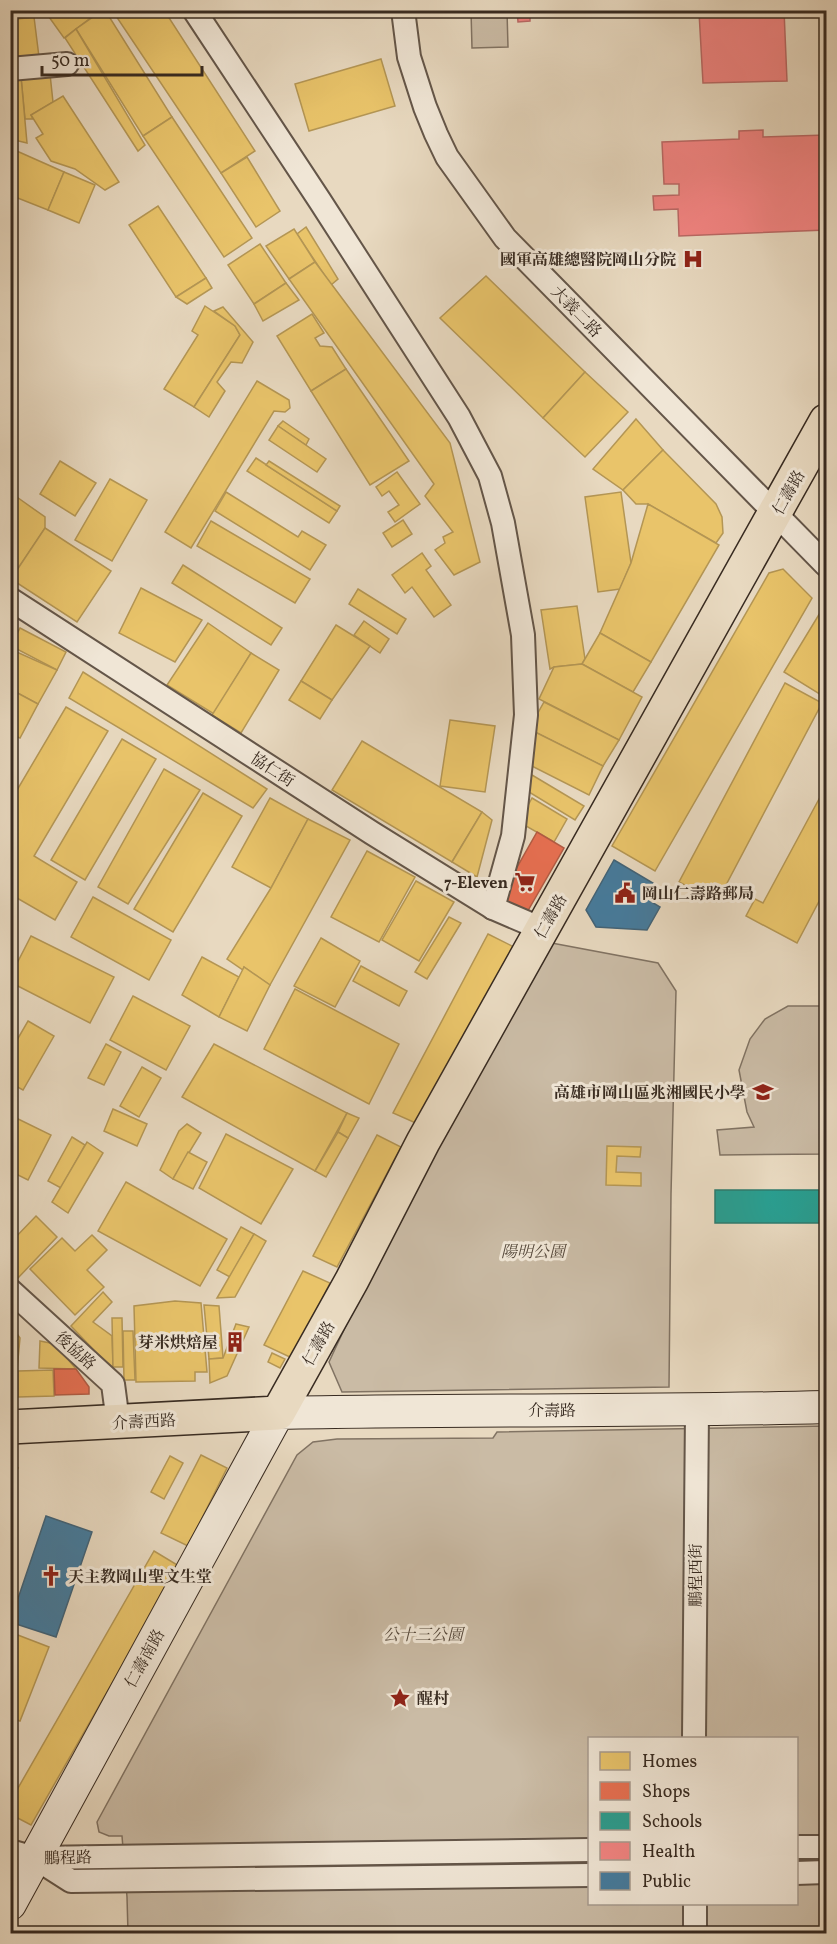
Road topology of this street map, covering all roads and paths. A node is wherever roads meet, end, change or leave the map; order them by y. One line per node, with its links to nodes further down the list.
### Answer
1 (195, 10): 9 (street)
2 (403, 10): 6 (street, 大義二路)
3 (67, 64): 4 (street)
4 (10, 69)
5 (826, 421): 6 (main road, 仁壽路)
6 (776, 514): 7 (street, 大義二路); 10 (main road, 仁壽路)
7 (826, 565)
8 (10, 599): 9 (street, 協仁街)
9 (493, 908): 10 (street, 協仁街)
10 (542, 929): 14 (main road, 仁壽路)
11 (10, 1290): 15 (street, 後協路)
12 (826, 1407): 13 (street, 介壽路)
13 (697, 1411): 14 (street, 介壽路); 17 (street, 鵬程西街)
14 (278, 1413): 15 (main road, 介壽西路); 21 (street, 仁壽南路)
15 (118, 1422): 16 (main road, 介壽西路)
16 (10, 1427)
17 (694, 1737)
18 (798, 1847): 19 (street)
19 (826, 1847)
20 (588, 1850): 21 (street, 鵬程路)
21 (23, 1854): 24 (street, 鵬程路); 25 (street, 仁壽南路)
22 (826, 1872): 23 (street)
23 (798, 1873)
24 (588, 1875)
25 (10, 1904)
26 (694, 1905): 27 (street)
27 (694, 1934)

